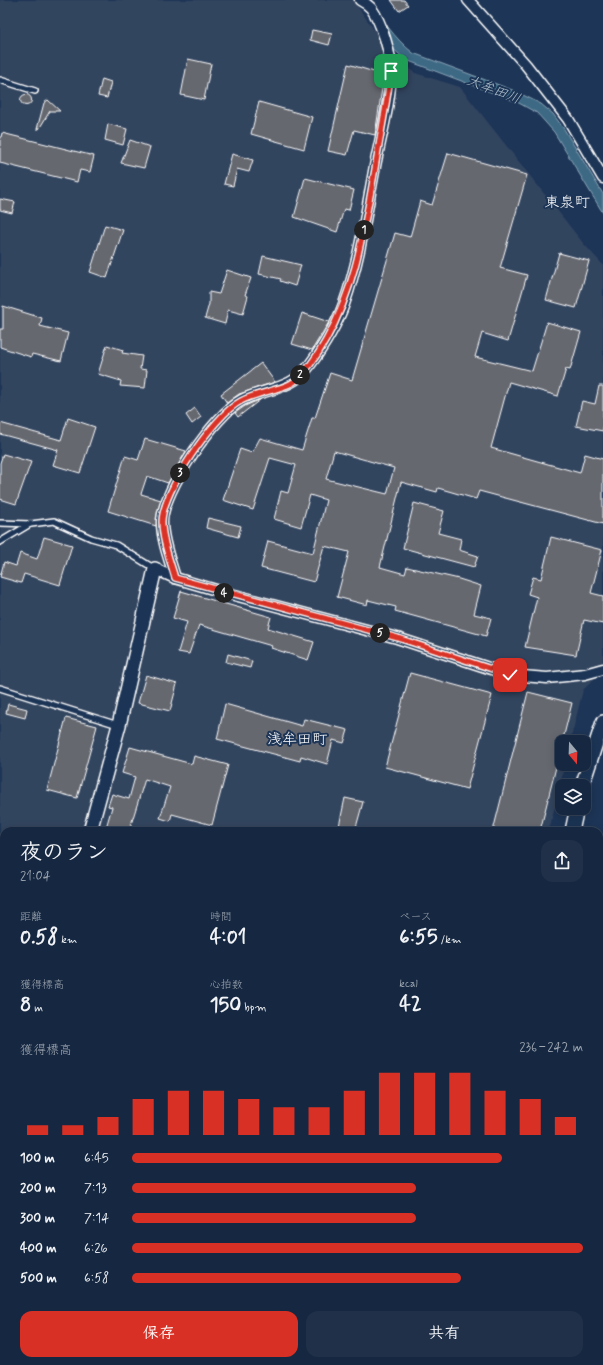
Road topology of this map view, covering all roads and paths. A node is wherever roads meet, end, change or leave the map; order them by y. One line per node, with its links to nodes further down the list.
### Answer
1 (360, 0): 10 (street)
2 (468, 0): 5 (street)
3 (0, 80): 4 (lane)
4 (35, 91)
5 (603, 178)
6 (0, 523): 7 (lane)
7 (31, 524): 8 (lane); 9 (lane)
8 (0, 542)
9 (155, 569): 10 (street); 14 (street)
10 (175, 578): 11 (street)
11 (603, 669)
12 (0, 688): 14 (lane)
13 (603, 722): 15 (street)
14 (119, 725): 17 (street)
15 (584, 779)
16 (575, 815): 18 (street)
17 (91, 827)
18 (573, 827)

